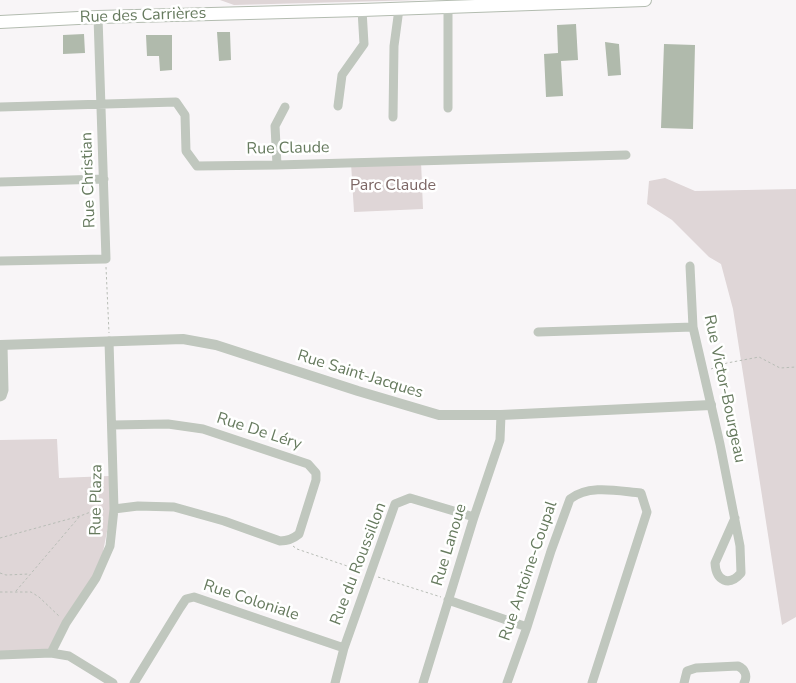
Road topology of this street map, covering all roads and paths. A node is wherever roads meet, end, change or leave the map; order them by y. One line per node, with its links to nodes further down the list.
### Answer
1 (645, 0): 2 (main road, Rue des Carrières)
2 (448, 7): 3 (main road, Rue des Carrières); 11 (street)
3 (399, 9): 4 (main road, Rue des Carrières); 12 (street)
4 (362, 10): 5 (main road, Rue des Carrières); 8 (street)
5 (98, 17): 6 (main road, Rue des Carrières); 7 (street, Rue Christian)
6 (0, 22)
7 (101, 104): 10 (street, Rue Claude); 14 (street, Rue Claude); 15 (street, Rue Christian)
8 (338, 106)
9 (285, 107): 14 (street)
10 (0, 108)
11 (448, 108)
12 (393, 117)
13 (626, 155): 14 (street, Rue Claude)
14 (277, 165)
15 (104, 179): 16 (street); 17 (street, Rue Christian)
16 (0, 182)
17 (106, 259): 18 (street); 22 (path)
18 (0, 262)
19 (690, 266): 20 (street, Rue Victor-Bourgeau)
20 (693, 327): 21 (street); 25 (street, Rue Victor-Bourgeau)
21 (538, 332)
22 (109, 342): 23 (street, Rue Saint-Jacques); 28 (street, Rue Saint-Jacques); 29 (street, Rue Plaza)
23 (1, 345): 26 (street, Rue Saint-Jacques)
24 (796, 367): 25 (path)
25 (703, 372): 27 (street, Rue Victor-Bourgeau)
26 (0, 397)
27 (711, 406): 28 (street, Rue Saint-Jacques); 33 (street, Rue Victor-Bourgeau)
28 (501, 415): 32 (street, Rue Lanoue)
29 (112, 425): 30 (street, Rue Plaza); 30 (street, Rue De Léry)
30 (114, 509): 31 (path); 40 (street, Rue Plaza)
31 (80, 516): 34 (path); 36 (path)
32 (474, 517): 39 (street, Rue Lanoue); 42 (street, Rue du Roussillon)
33 (735, 518): 33 (street, Rue Victor-Bourgeau)
34 (0, 538)
35 (0, 573): 36 (path)
36 (30, 574): 37 (path)
37 (16, 591): 38 (path); 40 (path)
38 (0, 592)
39 (448, 600): 41 (street); 48 (street, Rue Lanoue)
40 (66, 623): 43 (street, Rue Plaza)
41 (527, 627): 49 (street, Rue Antoine-Coupal); 50 (street, Rue Antoine-Coupal)
42 (344, 648): 46 (street, Rue Coloniale); 47 (street, Rue du Roussillon)
43 (51, 653): 44 (street); 45 (street)
44 (0, 655)
45 (113, 683)
46 (134, 683)
47 (335, 683)
48 (423, 683)
49 (507, 683)
50 (592, 683)
51 (684, 683): 52 (street)
52 (744, 683)

